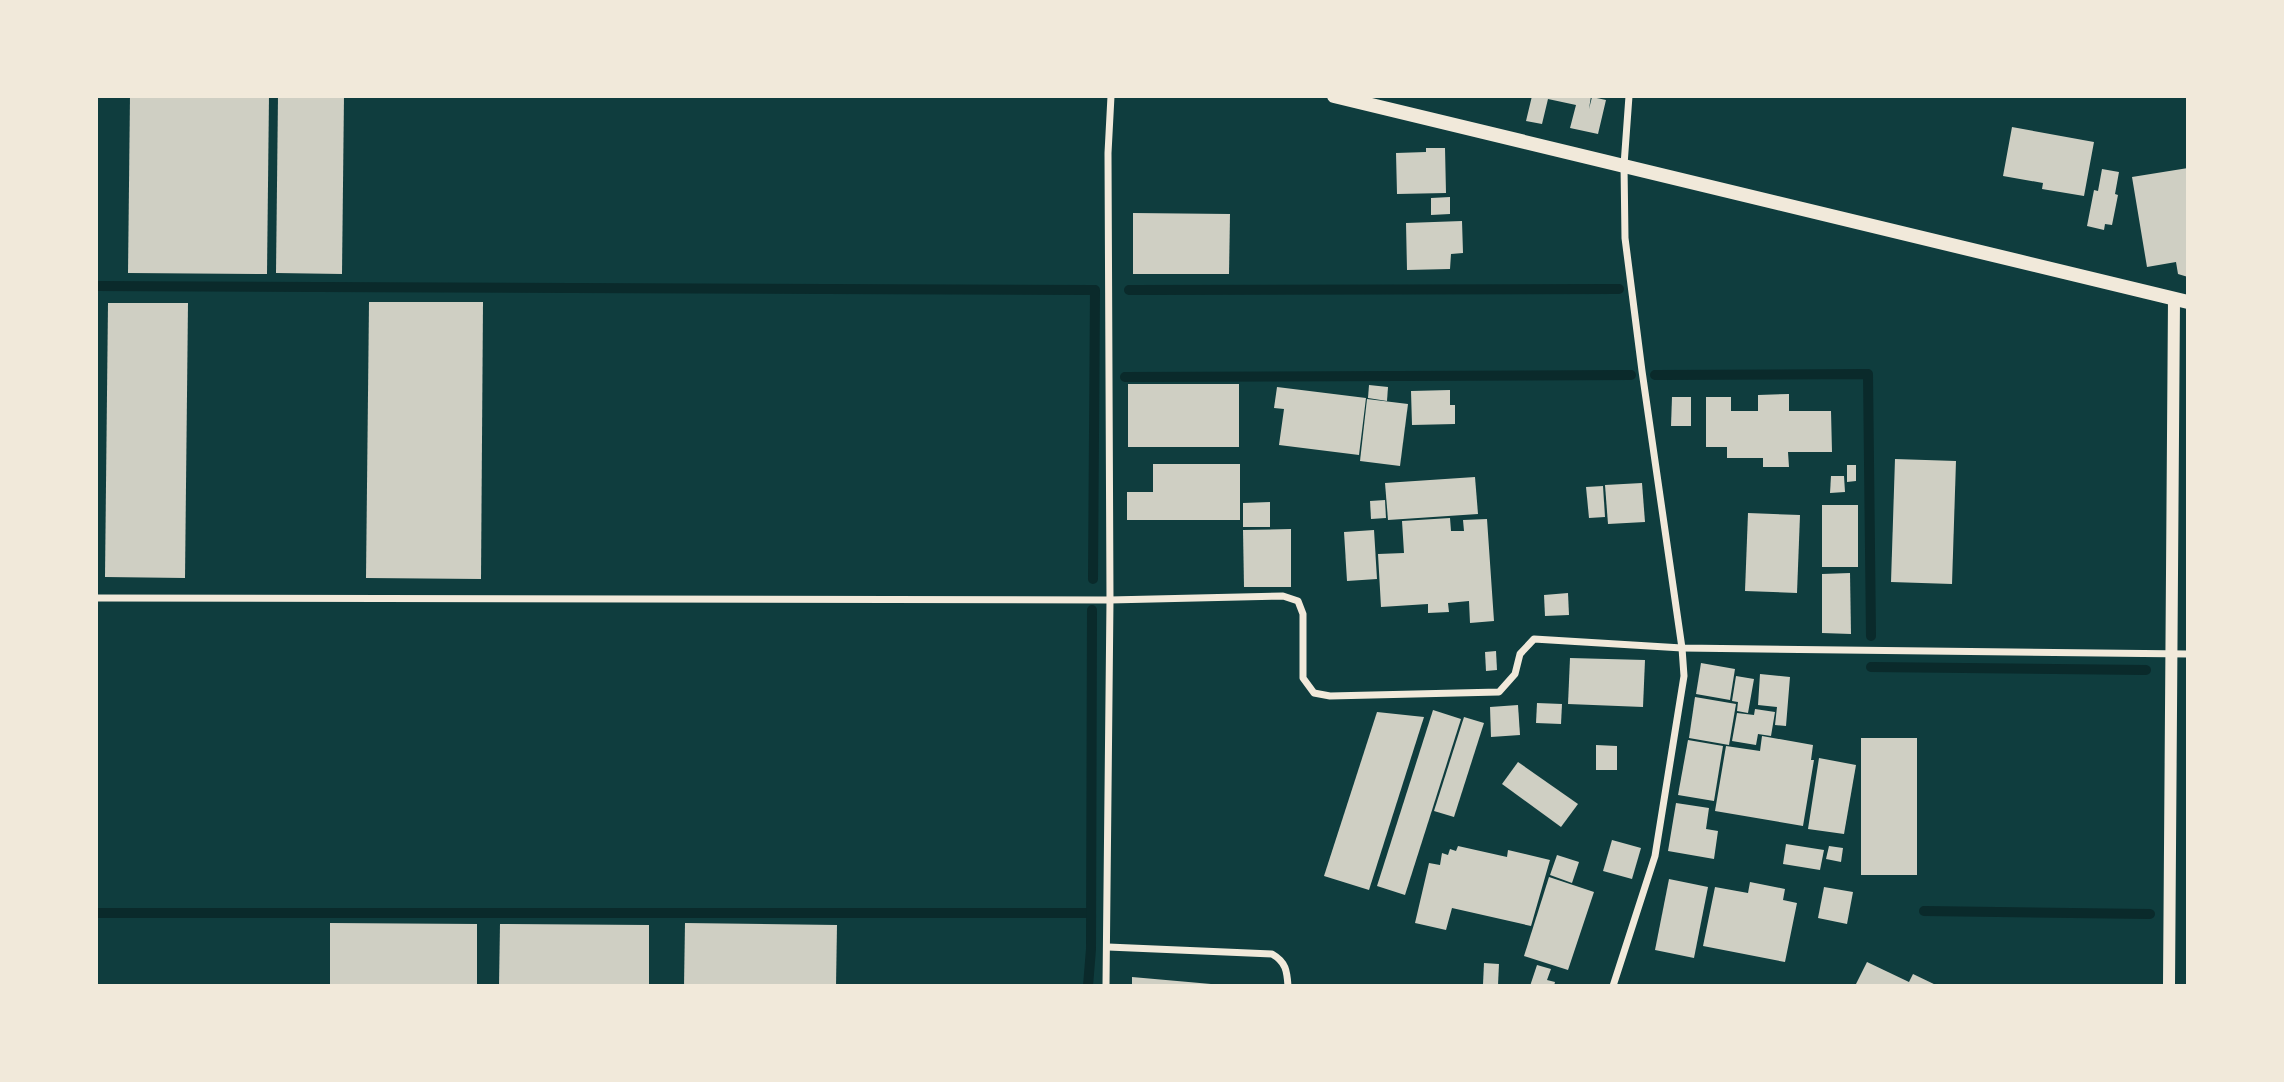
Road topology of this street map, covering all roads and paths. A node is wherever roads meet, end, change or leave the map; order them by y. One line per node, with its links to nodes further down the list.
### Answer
1 (1111, 96): 7 (street)
2 (1334, 96): 4 (main road)
3 (1629, 96): 4 (street)
4 (1624, 165): 5 (main road); 8 (street)
5 (2181, 301): 9 (street)
6 (96, 598): 7 (street)
7 (1110, 600): 8 (street); 11 (street)
8 (1682, 648): 9 (street); 14 (street)
9 (2170, 654): 10 (street); 15 (street)
10 (2188, 654)
11 (1108, 947): 12 (street); 13 (street)
12 (1106, 986)
13 (1287, 986)
14 (1614, 986)
15 (2169, 986)

